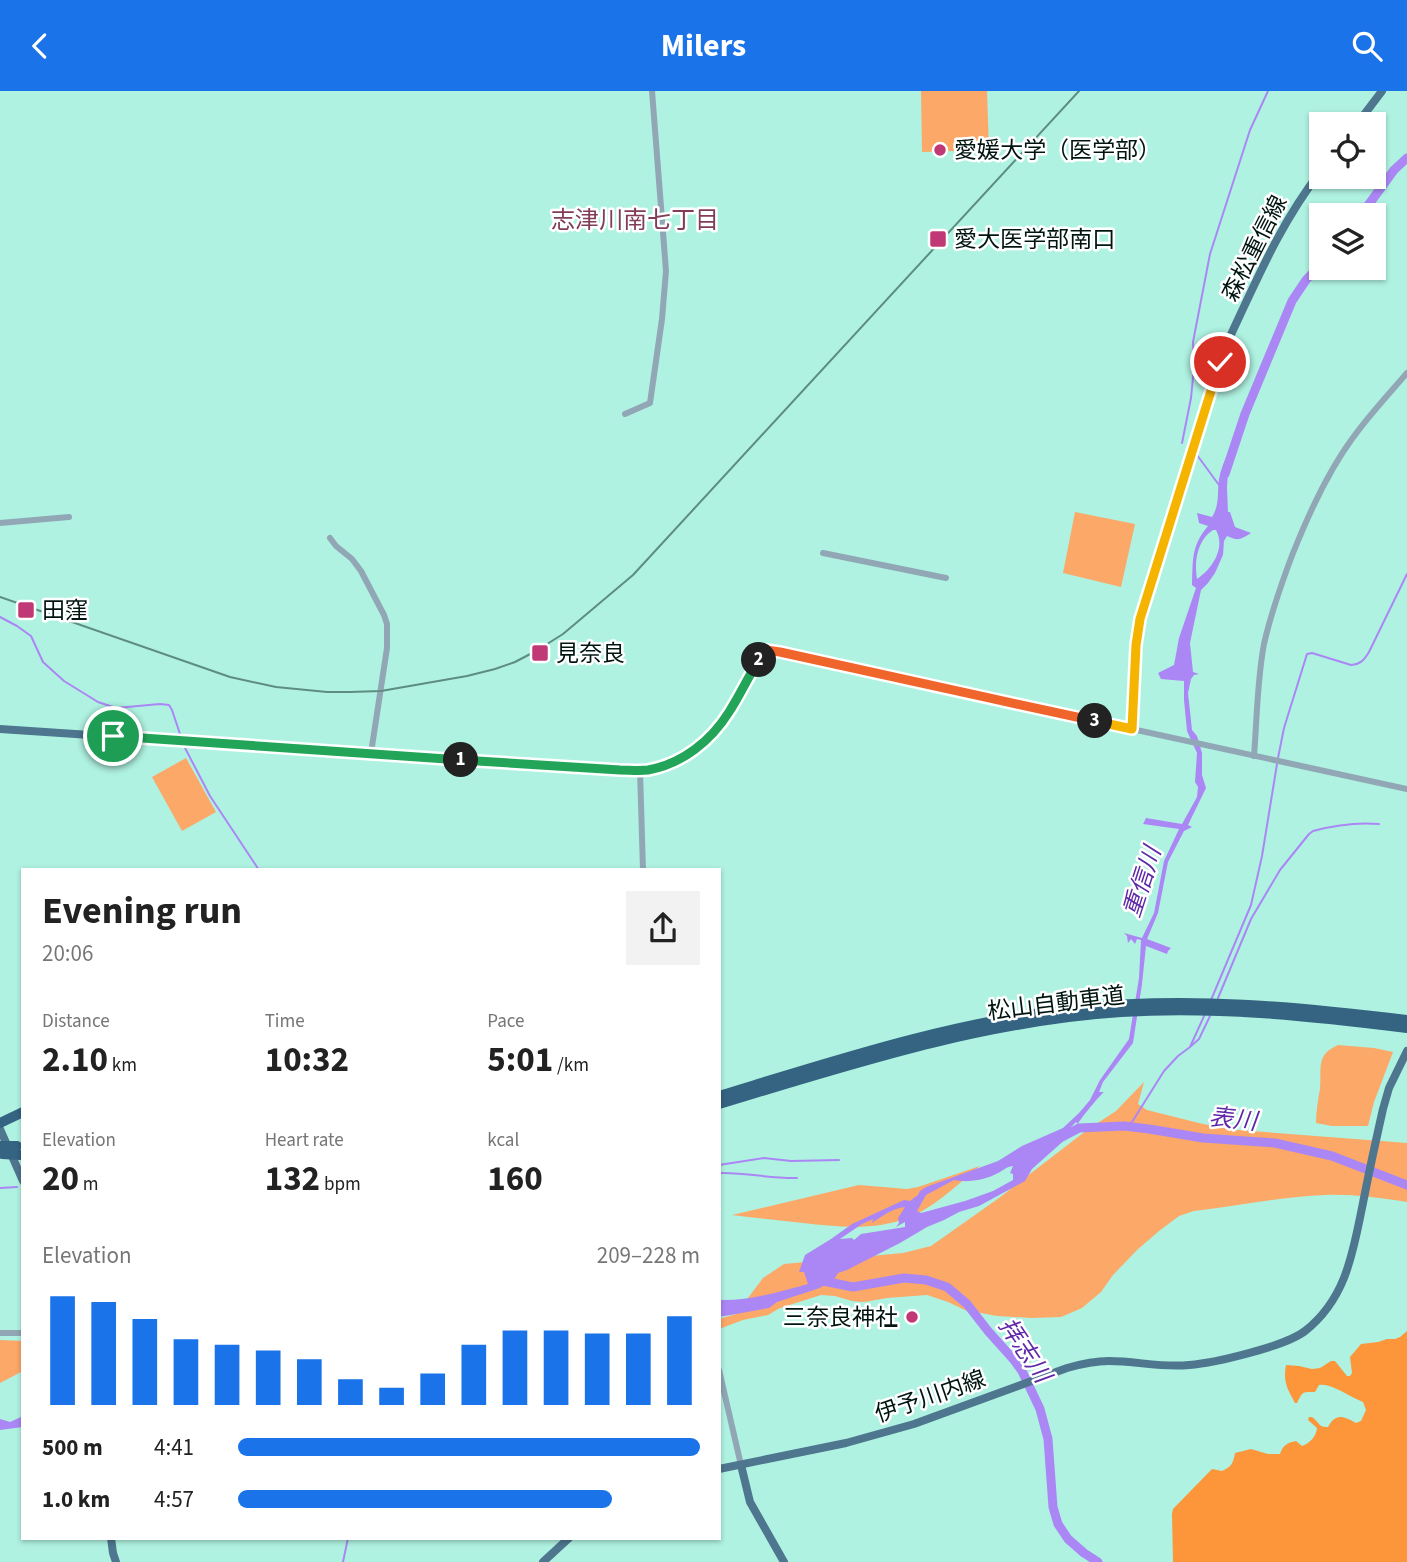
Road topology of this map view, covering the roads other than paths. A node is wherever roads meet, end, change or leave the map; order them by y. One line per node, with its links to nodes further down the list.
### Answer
1 (652, 91): 6 (street)
2 (1382, 91): 3 (main road)
3 (1366, 112)
4 (1309, 187): 13 (main road, 森松重信線)
5 (1407, 373): 15 (street)
6 (625, 414)
7 (69, 517): 8 (street)
8 (0, 523)
9 (330, 538): 14 (street)
10 (823, 553): 11 (street)
11 (946, 578)
12 (0, 729): 14 (main road)
13 (1132, 729): 15 (street); 16 (main road)
14 (371, 753): 16 (main road)
15 (1254, 756): 17 (street)
16 (640, 771): 18 (street)
17 (1407, 789)
18 (643, 868)
19 (1231, 1007): 20 (highway, 松山自動車道); 21 (highway, 松山自動車道); 22 (highway, 松山自動車道)
20 (1407, 1020)
21 (1407, 1028)
22 (950, 1034): 24 (highway, 松山自動車道); 25 (highway, 松山自動車道)
23 (1407, 1051): 35 (main road, 伊予川内線)
24 (721, 1095)
25 (721, 1103)
26 (21, 1113): 28 (highway)
27 (21, 1119): 28 (highway)
28 (0, 1125): 31 (main road)
29 (1, 1151): 30 (highway, bridge)
30 (21, 1151)
31 (21, 1176)
32 (0, 1333): 33 (street)
33 (21, 1333)
34 (721, 1379): 35 (street)
35 (741, 1465): 36 (main road, 伊予川内線); 41 (main road)
36 (721, 1469)
37 (111, 1540): 39 (main road)
38 (567, 1540): 40 (main road)
39 (116, 1562)
40 (543, 1562)
41 (784, 1562)

